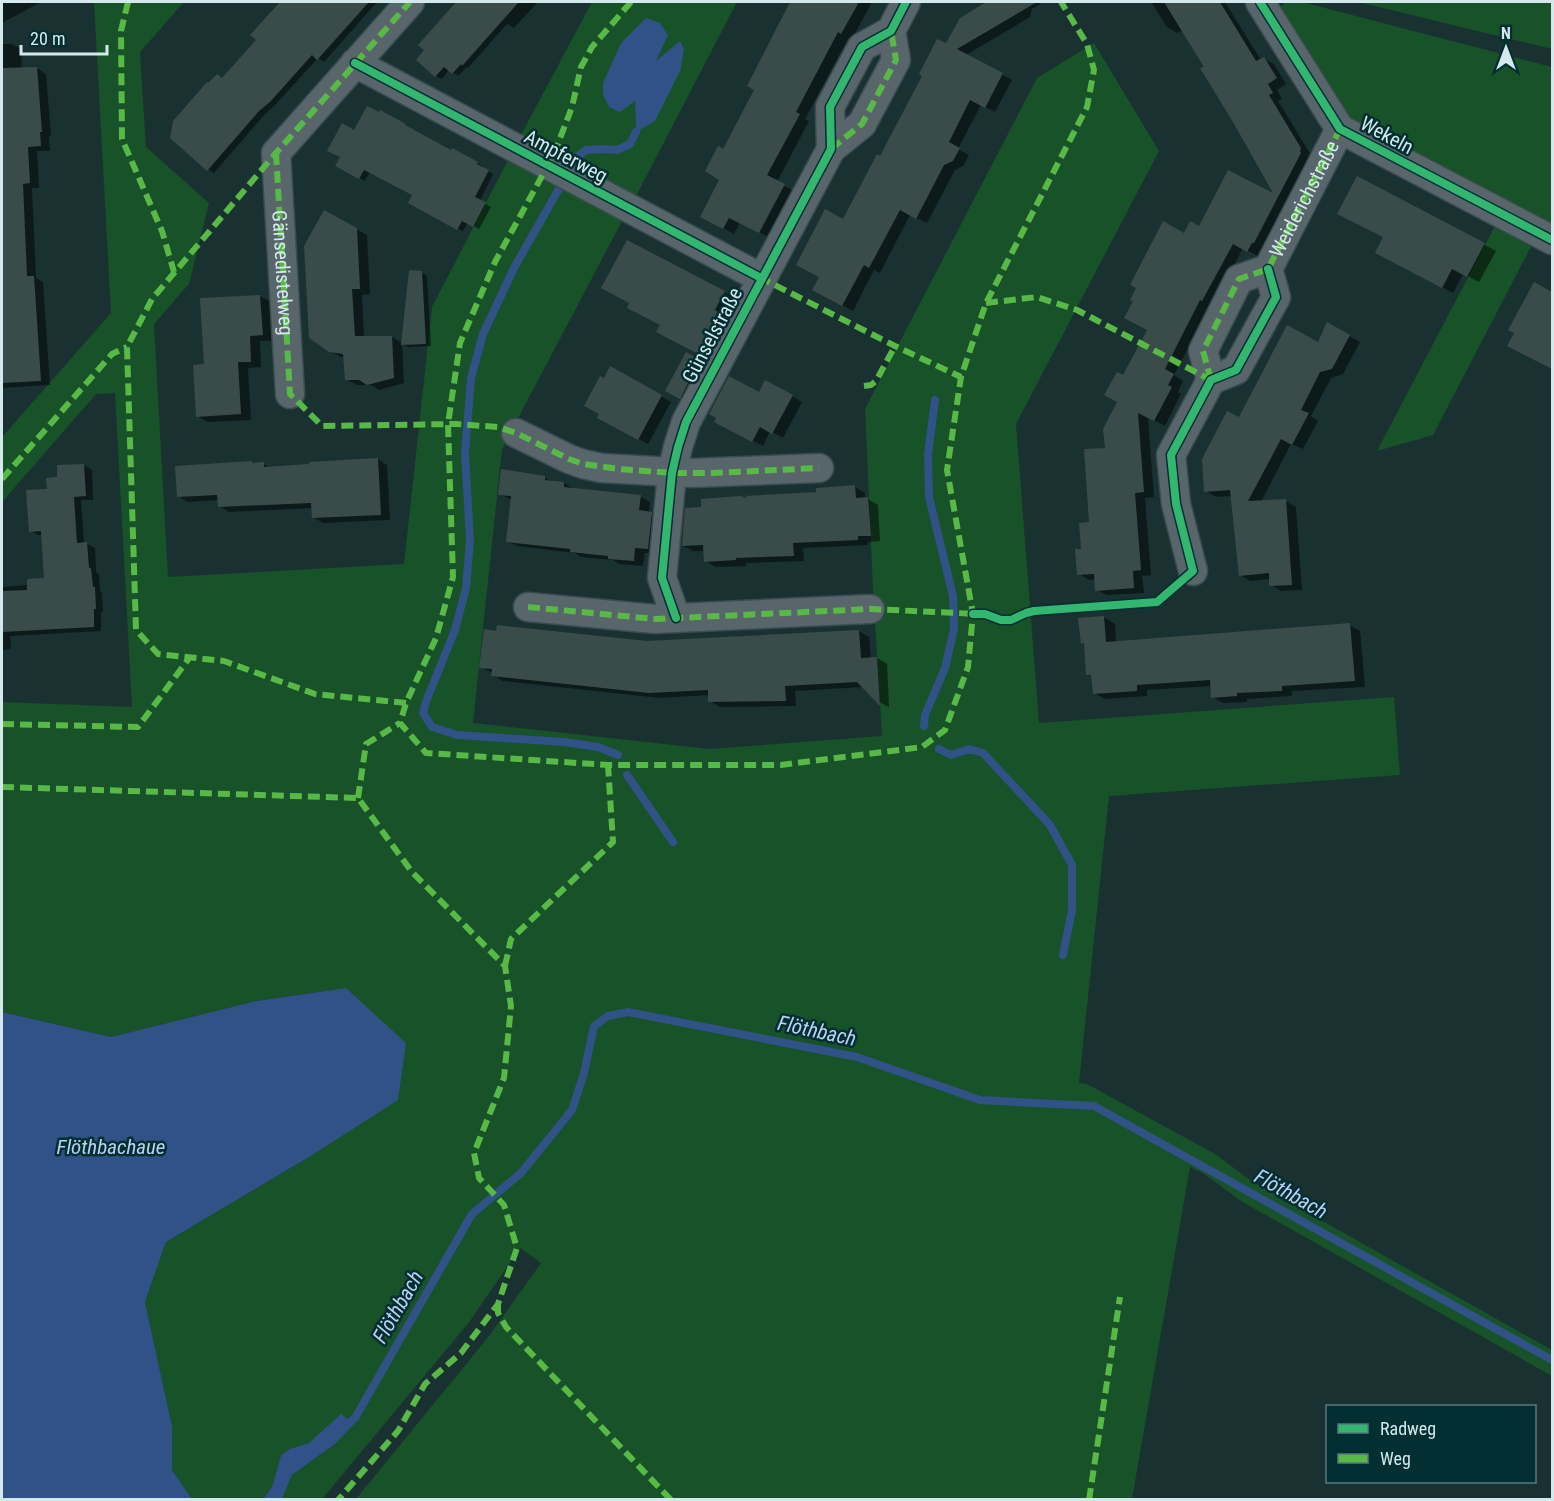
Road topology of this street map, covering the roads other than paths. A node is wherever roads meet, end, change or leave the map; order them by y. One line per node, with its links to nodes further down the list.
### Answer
1 (410, 2): 4 (street)
2 (906, 2): 8 (street, Günselstraße)
3 (1260, 2): 5 (street, Wekeln)
4 (355, 63): 8 (street, Ampferweg); 10 (street, Gänsedistelweg)
5 (1340, 129): 6 (street, Wekeln); 7 (street, Weiderichstraße)
6 (1552, 240)
7 (1268, 269): 9 (street, Weiderichstraße); 9 (street, Weiderichstraße)
8 (761, 278): 13 (street, Günselstraße)
9 (1211, 380): 14 (street)
10 (290, 394)
11 (516, 433): 13 (street)
12 (819, 468): 13 (street)
13 (672, 473): 17 (street, Günselstraße)
14 (1193, 571)
15 (528, 607): 17 (street)
16 (870, 609): 17 (street)
17 (676, 618)

